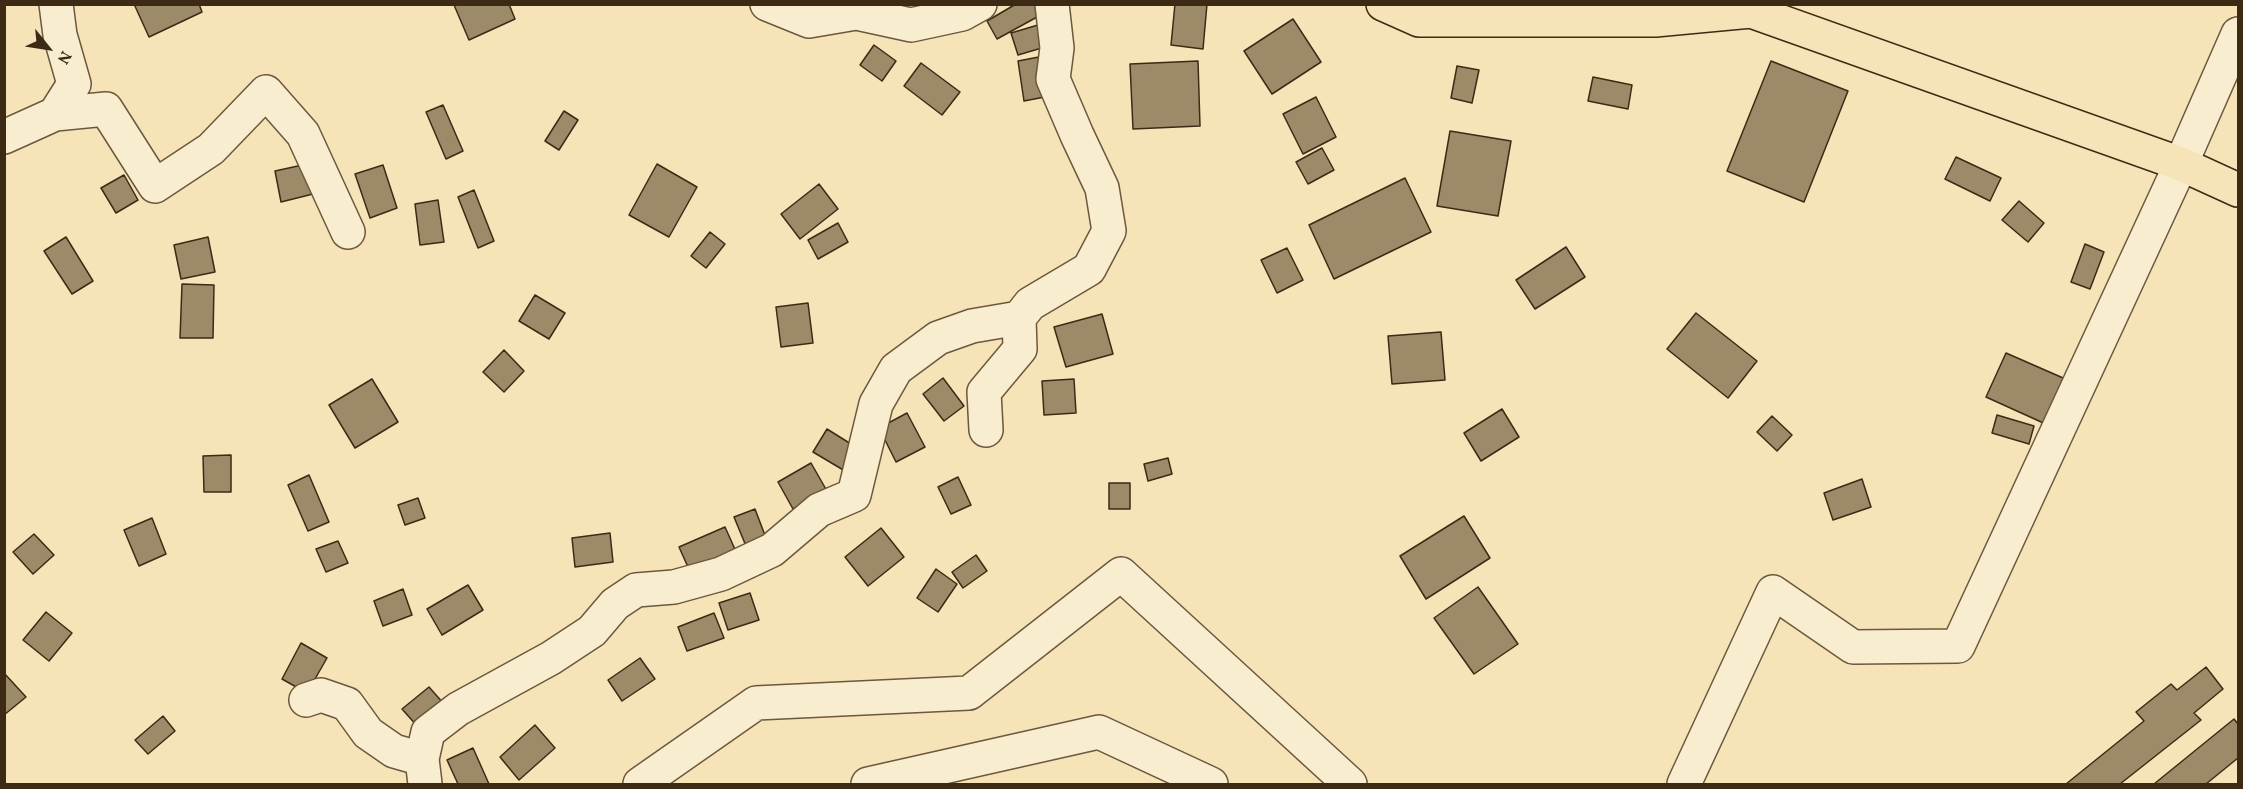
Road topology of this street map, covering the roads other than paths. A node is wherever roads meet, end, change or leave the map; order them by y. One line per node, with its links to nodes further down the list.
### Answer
1 (56, 4): 7 (street)
2 (767, 4): 3 (street)
3 (980, 4)
4 (1052, 4): 12 (street)
5 (1383, 4): 9 (main road)
6 (2238, 34): 9 (street)
7 (56, 114): 8 (street); 11 (street)
8 (4, 137)
9 (2181, 164): 10 (main road); 20 (street)
10 (2238, 190)
11 (348, 232)
12 (1019, 318): 13 (street); 15 (street)
13 (986, 430)
14 (306, 700): 15 (street)
15 (424, 772)
16 (640, 784): 19 (street)
17 (868, 784): 18 (street)
18 (1211, 784)
19 (1350, 784)
20 (1684, 784)

